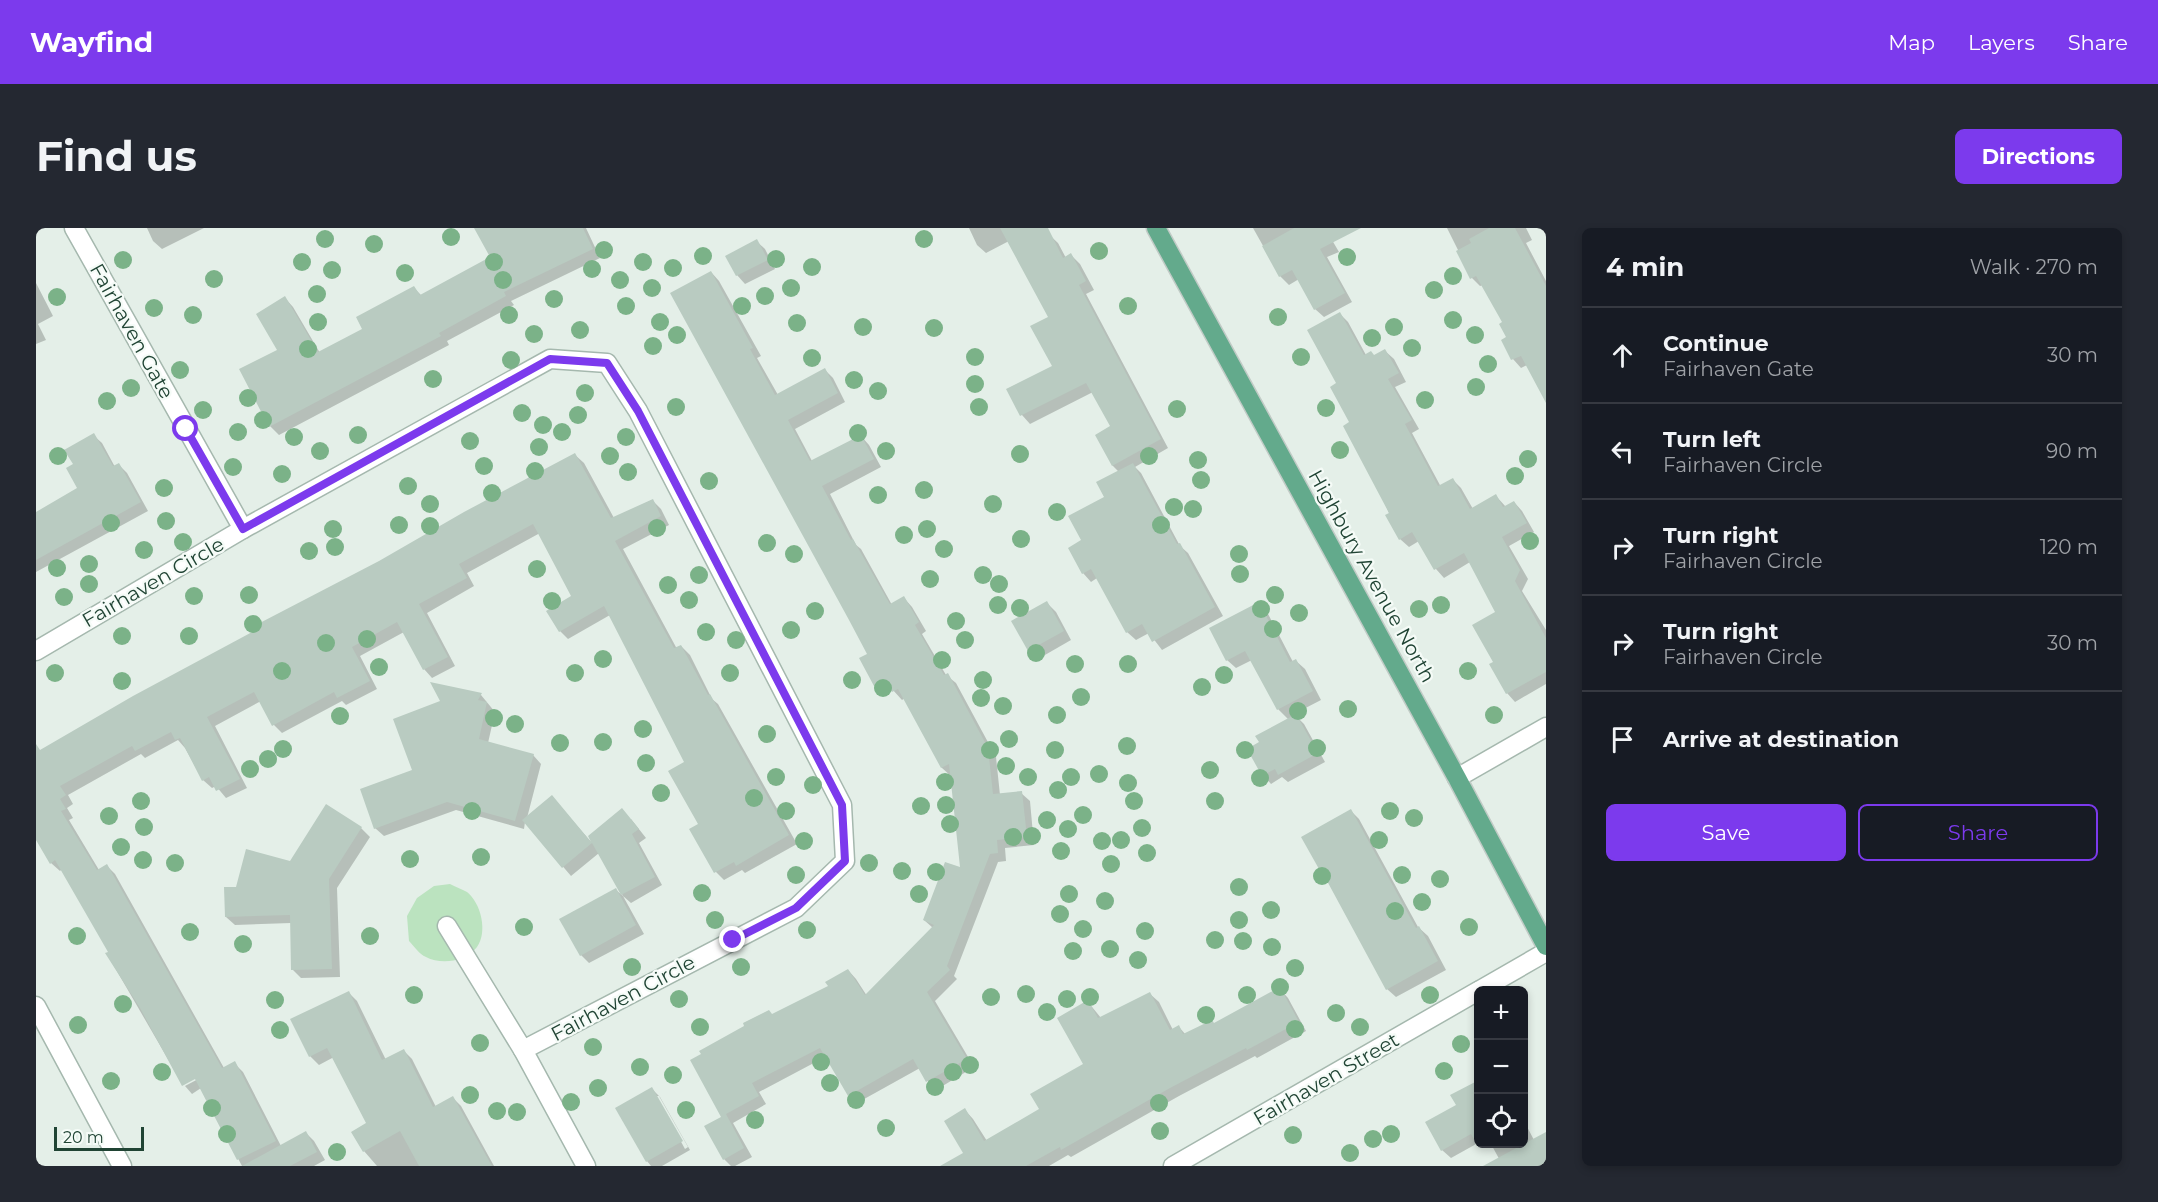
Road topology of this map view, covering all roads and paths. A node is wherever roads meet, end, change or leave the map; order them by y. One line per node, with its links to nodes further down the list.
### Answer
1 (74, 228): 3 (street, Fairhaven Gate)
2 (1156, 228): 6 (main road, Highbury Avenue North)
3 (243, 529): 4 (street, Fairhaven Circle); 13 (street, Fairhaven Circle)
4 (36, 651)
5 (1546, 727): 6 (street)
6 (1457, 778): 8 (main road, Highbury Avenue North)
7 (447, 926): 13 (street)
8 (1546, 946)
9 (1546, 952): 10 (street, Fairhaven Street)
10 (1488, 986)
11 (1474, 994): 16 (street, Fairhaven Street)
12 (36, 1006): 14 (street)
13 (523, 1050): 15 (street)
14 (122, 1166)
15 (586, 1166)
16 (1173, 1166)

